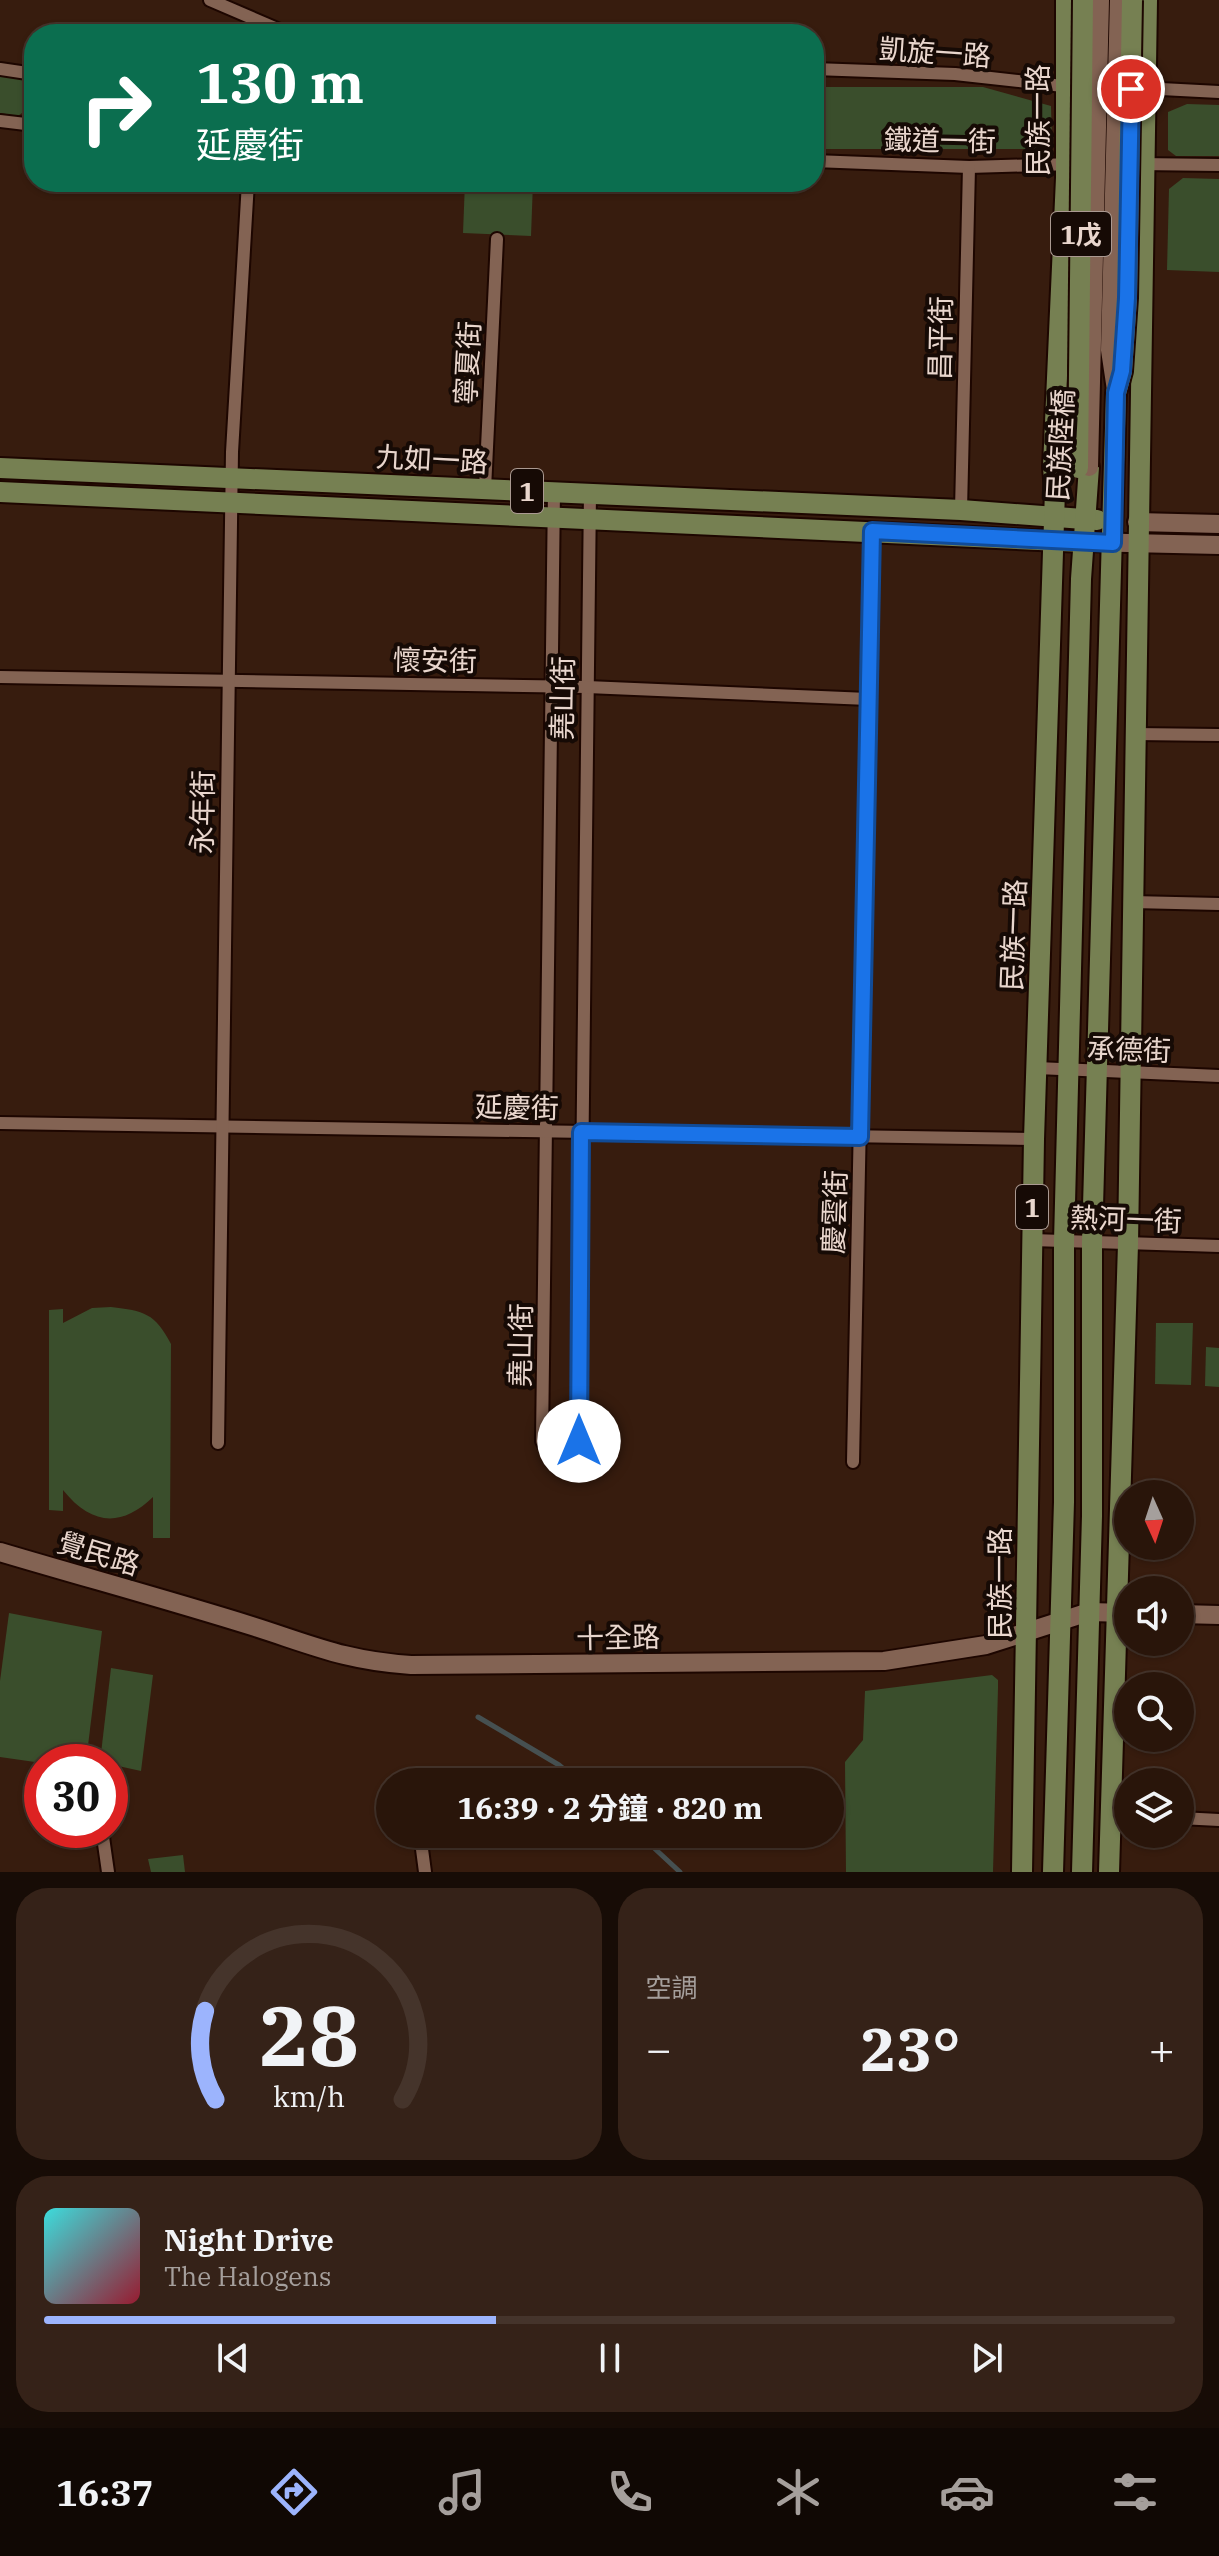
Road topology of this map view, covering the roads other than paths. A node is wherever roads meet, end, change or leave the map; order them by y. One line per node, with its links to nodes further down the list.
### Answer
1 (210, 0): 8 (street)
2 (1066, 0): 12 (main road, 民族一路 / 1戊)
3 (1083, 0): 25 (main road, 民族陸橋 / 1戊, bridge)
4 (1100, 0): 25 (street, 民族陸橋, bridge)
5 (1119, 0): 24 (street, 民族陸橋, bridge)
6 (1132, 0): 24 (main road, 民族陸橋 / 1戊, bridge)
7 (1147, 0): 13 (main road, 1戊)
8 (266, 24)
9 (0, 69): 11 (street)
10 (824, 69): 12 (street, 凱旋一路)
11 (24, 73)
12 (1066, 87): 13 (street, 凱旋一路); 18 (main road, 民族一路 / 1戊)
13 (1148, 89): 14 (street, 凱旋一路); 19 (main road, 1戊)
14 (1219, 92)
15 (0, 121): 16 (street)
16 (24, 124)
17 (824, 161): 21 (street, 鐵道一街)
18 (1066, 164): 19 (street, 鐵道一街); 21 (street, 鐵道一街); 35 (main road, 民族一路 / 1戊)
19 (1145, 164): 20 (street, 鐵道一街); 39 (main road, 1戊)
20 (1219, 165)
21 (969, 167): 33 (street, 昌平街)
22 (247, 192): 27 (street, 永年街)
23 (497, 239): 28 (street, 寧夏街)
24 (1116, 393): 38 (main road, 民族陸橋 / 1戊)
25 (1084, 467): 37 (main road, 民族陸橋 / 1戊)
26 (0, 468): 27 (main road, 九如一路 / 1)
27 (232, 477): 28 (main road, 九如一路 / 1); 32 (street, 永年街)
28 (485, 489): 30 (main road, 九如一路 / 1)
29 (0, 492): 32 (main road, 九如一路 / 1)
30 (554, 492): 31 (main road, 九如一路 / 1); 34 (street, 堯山街)
31 (590, 493): 33 (main road, 九如一路 / 1); 36 (street, 堯山街)
32 (232, 501): 34 (main road, 九如一路 / 1); 48 (street, 永年街)
33 (961, 510): 35 (main road, 九如一路 / 1)
34 (553, 516): 36 (main road, 九如一路 / 1); 49 (street, 堯山街)
35 (1054, 516): 37 (main road, 1); 42 (main road, 民族一路 / 1)
36 (588, 517): 41 (main road, 九如一路 / 1); 50 (street, 堯山街)
37 (1084, 519): 38 (main road, 1); 43 (main road, 1戊)
38 (1114, 521): 39 (main road, 1); 44 (main road)
39 (1137, 522): 40 (street); 45 (main road)
40 (1219, 524)
41 (872, 531): 42 (main road, 九如一路 / 1); 51 (street, 慶雲街)
42 (1052, 542): 43 (main road, 1); 56 (main road, 民族一路 / 1)
43 (1083, 542): 44 (street); 57 (main road, 1)
44 (1113, 543): 45 (street); 58 (main road)
45 (1136, 543): 46 (street); 52 (main road)
46 (1219, 545)
47 (0, 677): 48 (street, 懷安街)
48 (229, 679): 49 (street, 懷安街); 62 (street, 永年街)
49 (551, 687): 50 (street, 懷安街); 63 (street, 堯山街)
50 (587, 687): 51 (street, 懷安街); 64 (street, 堯山街)
51 (868, 699): 65 (street, 慶雲街)
52 (1134, 734): 53 (street); 54 (main road)
53 (1219, 735)
54 (1132, 902): 55 (street); 59 (main road)
55 (1219, 904)
56 (1037, 1068): 57 (street, 承德街); 66 (main road, 民族一路 / 1)
57 (1070, 1071): 58 (street, 承德街); 68 (main road, 1)
58 (1097, 1073): 59 (street, 承德街); 69 (main road)
59 (1129, 1074): 60 (street, 承德街); 70 (main road)
60 (1219, 1076)
61 (0, 1123): 62 (street, 延慶街)
62 (220, 1126): 63 (street, 延慶街); 72 (street, 永年街)
63 (547, 1132): 64 (street, 延慶街); 64 (street, 堯山街)
64 (581, 1132): 65 (street, 延慶街)
65 (860, 1137): 66 (street, 延慶街); 73 (street, 慶雲街)
66 (1034, 1139): 67 (main road, 民族一路 / 1)
67 (1032, 1240): 68 (street, 熱河一街); 82 (main road, 民族一路 / 1)
68 (1064, 1242): 69 (street, 熱河一街); 81 (main road, 1)
69 (1092, 1242): 70 (street, 熱河一街); 77 (main road)
70 (1128, 1244): 71 (street, 熱河一街); 75 (main road)
71 (1219, 1246)
72 (218, 1443)
73 (853, 1462)
74 (0, 1552): 76 (street, 覺民路)
75 (1123, 1576)
76 (182, 1607): 82 (street, 十全路)
77 (1089, 1612): 78 (street); 81 (street, 十全路); 94 (main road)
78 (1114, 1613)
79 (1194, 1614): 80 (street)
80 (1219, 1615)
81 (1058, 1624): 82 (street, 十全路); 93 (main road, 1)
82 (1028, 1633): 92 (main road, 民族一路 / 1)
83 (1121, 1656): 84 (main road)
84 (1120, 1768)
85 (1194, 1819): 86 (street)
86 (1219, 1820)
87 (1114, 1844): 95 (main road)
88 (105, 1848): 90 (street)
89 (422, 1848): 91 (street)
90 (108, 1872)
91 (425, 1872)
92 (1022, 1872)
93 (1053, 1872)
94 (1082, 1872)
95 (1109, 1872)

